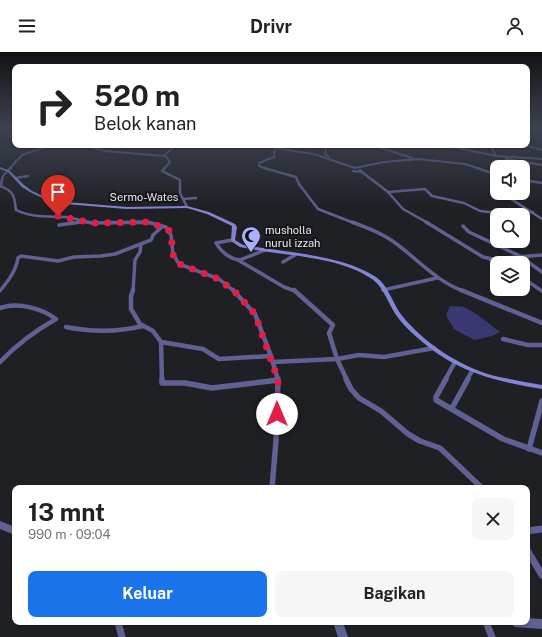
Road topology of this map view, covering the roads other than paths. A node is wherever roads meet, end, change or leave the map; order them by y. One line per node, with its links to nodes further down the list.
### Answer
1 (25, 154): 16 (street)
2 (140, 154): 8 (street)
3 (275, 154): 47 (street)
4 (314, 154): 11 (street)
5 (325, 154): 11 (street)
6 (400, 154): 12 (street)
7 (490, 154): 9 (street)
8 (165, 156): 27 (street)
9 (497, 156): 10 (street); 13 (street)
10 (542, 158)
11 (331, 159): 15 (street)
12 (418, 159): 15 (street); 19 (street)
13 (542, 165)
14 (0, 168): 16 (main road)
15 (355, 168): 18 (street)
16 (9, 170): 21 (main road, Sermo-Wates); 24 (street)
17 (353, 171): 18 (street)
18 (362, 172): 25 (street)
19 (490, 173)
20 (28, 176): 21 (street)
21 (16, 178): 29 (main road, Sermo-Wates)
22 (530, 181): 23 (street)
23 (542, 183)
24 (0, 187): 32 (street)
25 (388, 192): 30 (street); 42 (street)
26 (196, 198): 27 (street)
27 (183, 199): 29 (street)
28 (513, 200): 30 (street)
29 (188, 207): 36 (main road, Sermo-Wates)
30 (532, 212): 31 (street)
31 (542, 219)
32 (84, 222): 33 (street); 34 (street)
33 (59, 225)
34 (162, 226): 37 (street); 61 (street)
35 (463, 226): 41 (street)
36 (232, 240): 38 (main road); 43 (street)
37 (141, 244): 51 (street); 55 (street)
38 (265, 250): 39 (main road); 43 (street)
39 (295, 255): 44 (street); 49 (main road)
40 (542, 255): 41 (street)
41 (520, 256)
42 (490, 259)
43 (238, 260): 62 (street)
44 (284, 262)
45 (530, 263): 46 (street)
46 (542, 272)
47 (437, 278): 49 (street); 54 (street)
48 (530, 282): 50 (street)
49 (383, 290): 60 (main road)
50 (542, 290)
51 (0, 291)
52 (11, 301): 53 (street)
53 (2, 307): 63 (street)
54 (542, 323)
55 (143, 326): 56 (street); 58 (street)
56 (66, 327)
57 (504, 339): 59 (street)
58 (161, 342): 61 (street); 67 (street)
59 (542, 345)
60 (434, 348): 62 (street); 65 (main road)
61 (270, 356): 64 (street)
62 (338, 359): 64 (street); 74 (street)
63 (0, 362)
64 (273, 362): 67 (street)
65 (455, 362): 66 (main road); 70 (street)
66 (472, 371): 68 (main road); 70 (street)
67 (278, 380): 73 (street)
68 (542, 387)
69 (542, 401): 71 (street)
70 (452, 408): 71 (street)
71 (529, 449): 72 (street)
72 (542, 453)
73 (272, 485)
74 (479, 485)
75 (0, 525): 77 (street)
76 (542, 529): 78 (street)
77 (12, 530)
78 (530, 531)
79 (530, 555): 80 (street)
80 (542, 575)
81 (530, 623): 82 (street)
82 (542, 624)
83 (119, 625): 86 (street)
84 (339, 625): 87 (street)
85 (487, 625): 88 (street)
86 (122, 637)
87 (343, 637)
88 (492, 637)

